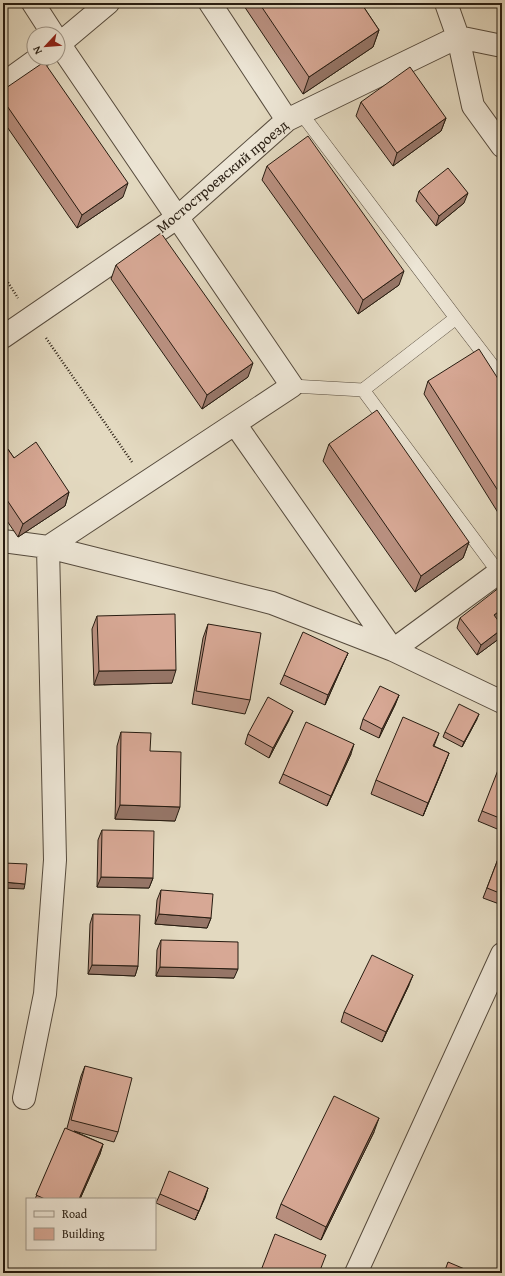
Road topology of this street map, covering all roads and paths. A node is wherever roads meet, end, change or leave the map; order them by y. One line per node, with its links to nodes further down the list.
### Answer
1 (33, 3): 5 (street)
2 (108, 3): 6 (street)
3 (210, 3): 12 (street)
4 (446, 3): 7 (street)
5 (48, 26)
6 (66, 34)
7 (458, 37): 8 (street); 12 (street, Мостостроевский проезд); 13 (street)
8 (502, 46)
9 (66, 54): 14 (street)
10 (28, 66): 11 (street)
11 (3, 84)
12 (294, 117): 14 (street, Мостостроевский проезд); 17 (lane)
13 (502, 146)
14 (178, 218): 16 (street, Мостостроевский проезд); 20 (street)
15 (3, 275): 16 (path)
16 (32, 317): 18 (street, Мостостроевский проезд); 23 (path)
17 (456, 318): 19 (lane); 21 (lane)
18 (3, 337)
19 (502, 378)
20 (292, 386): 21 (lane); 22 (street)
21 (363, 390): 26 (lane)
22 (235, 424): 23 (street); 27 (street)
23 (146, 482): 25 (street)
24 (3, 541): 25 (street)
25 (48, 547): 27 (street); 30 (street)
26 (500, 572): 27 (street)
27 (393, 650): 28 (street)
28 (502, 702)
29 (502, 954): 31 (street)
30 (24, 1098)
31 (356, 1273)

